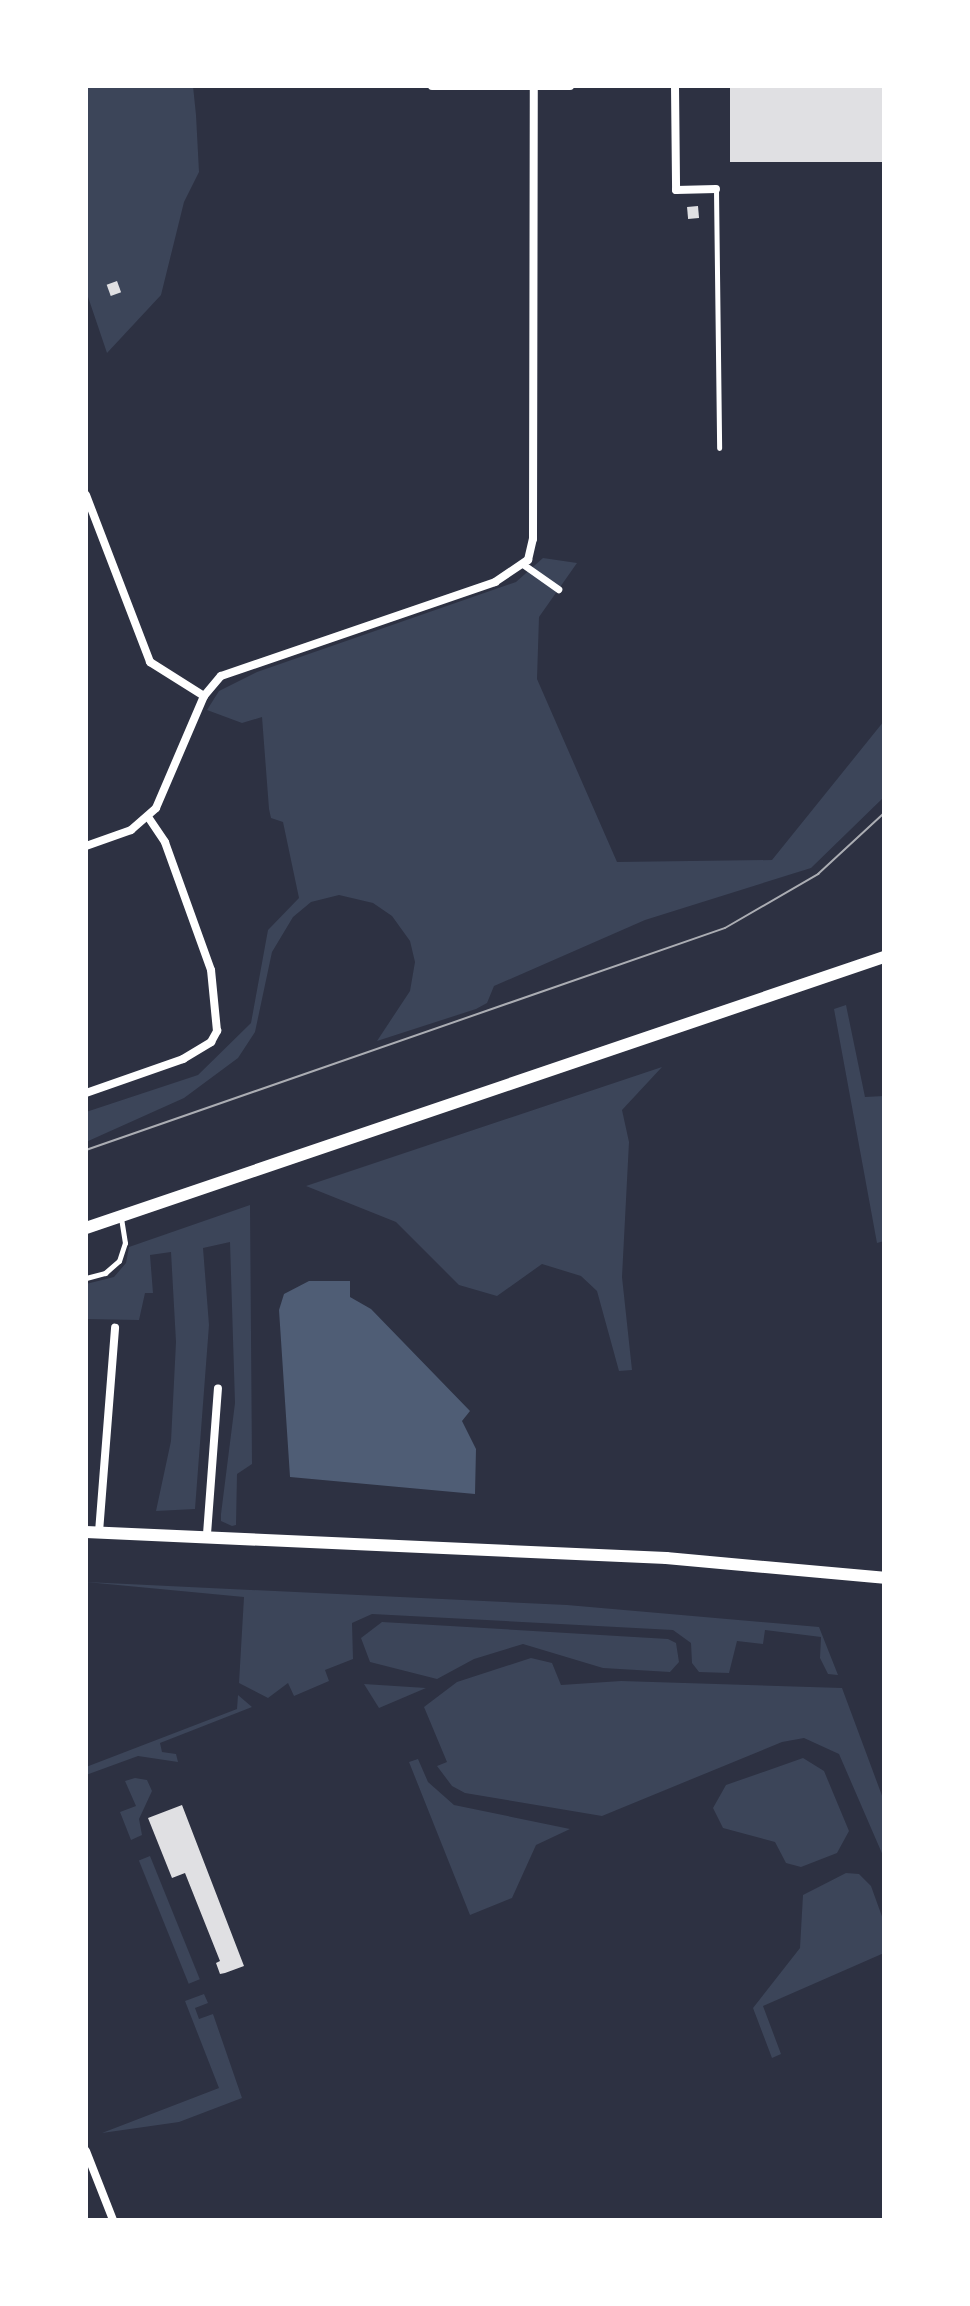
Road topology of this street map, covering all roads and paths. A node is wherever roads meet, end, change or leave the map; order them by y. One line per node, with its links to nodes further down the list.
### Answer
1 (432, 86): 4 (street)
2 (570, 86): 4 (street)
3 (675, 86): 5 (street)
4 (534, 87): 8 (street)
5 (716, 189): 6 (lane)
6 (719, 448)
7 (86, 495): 10 (street)
8 (524, 565): 9 (street); 10 (street)
9 (558, 589)
10 (204, 696): 11 (street)
11 (148, 817): 12 (street); 14 (street)
12 (86, 846)
13 (884, 957): 15 (street)
14 (86, 1093)
15 (121, 1216): 16 (street); 17 (lane)
16 (86, 1228)
17 (86, 1278)
18 (115, 1328): 20 (street)
19 (218, 1388): 21 (street)
20 (92, 1532): 21 (street)
21 (207, 1534): 22 (street)
22 (884, 1578)
23 (86, 2151): 24 (street)
24 (113, 2220)

